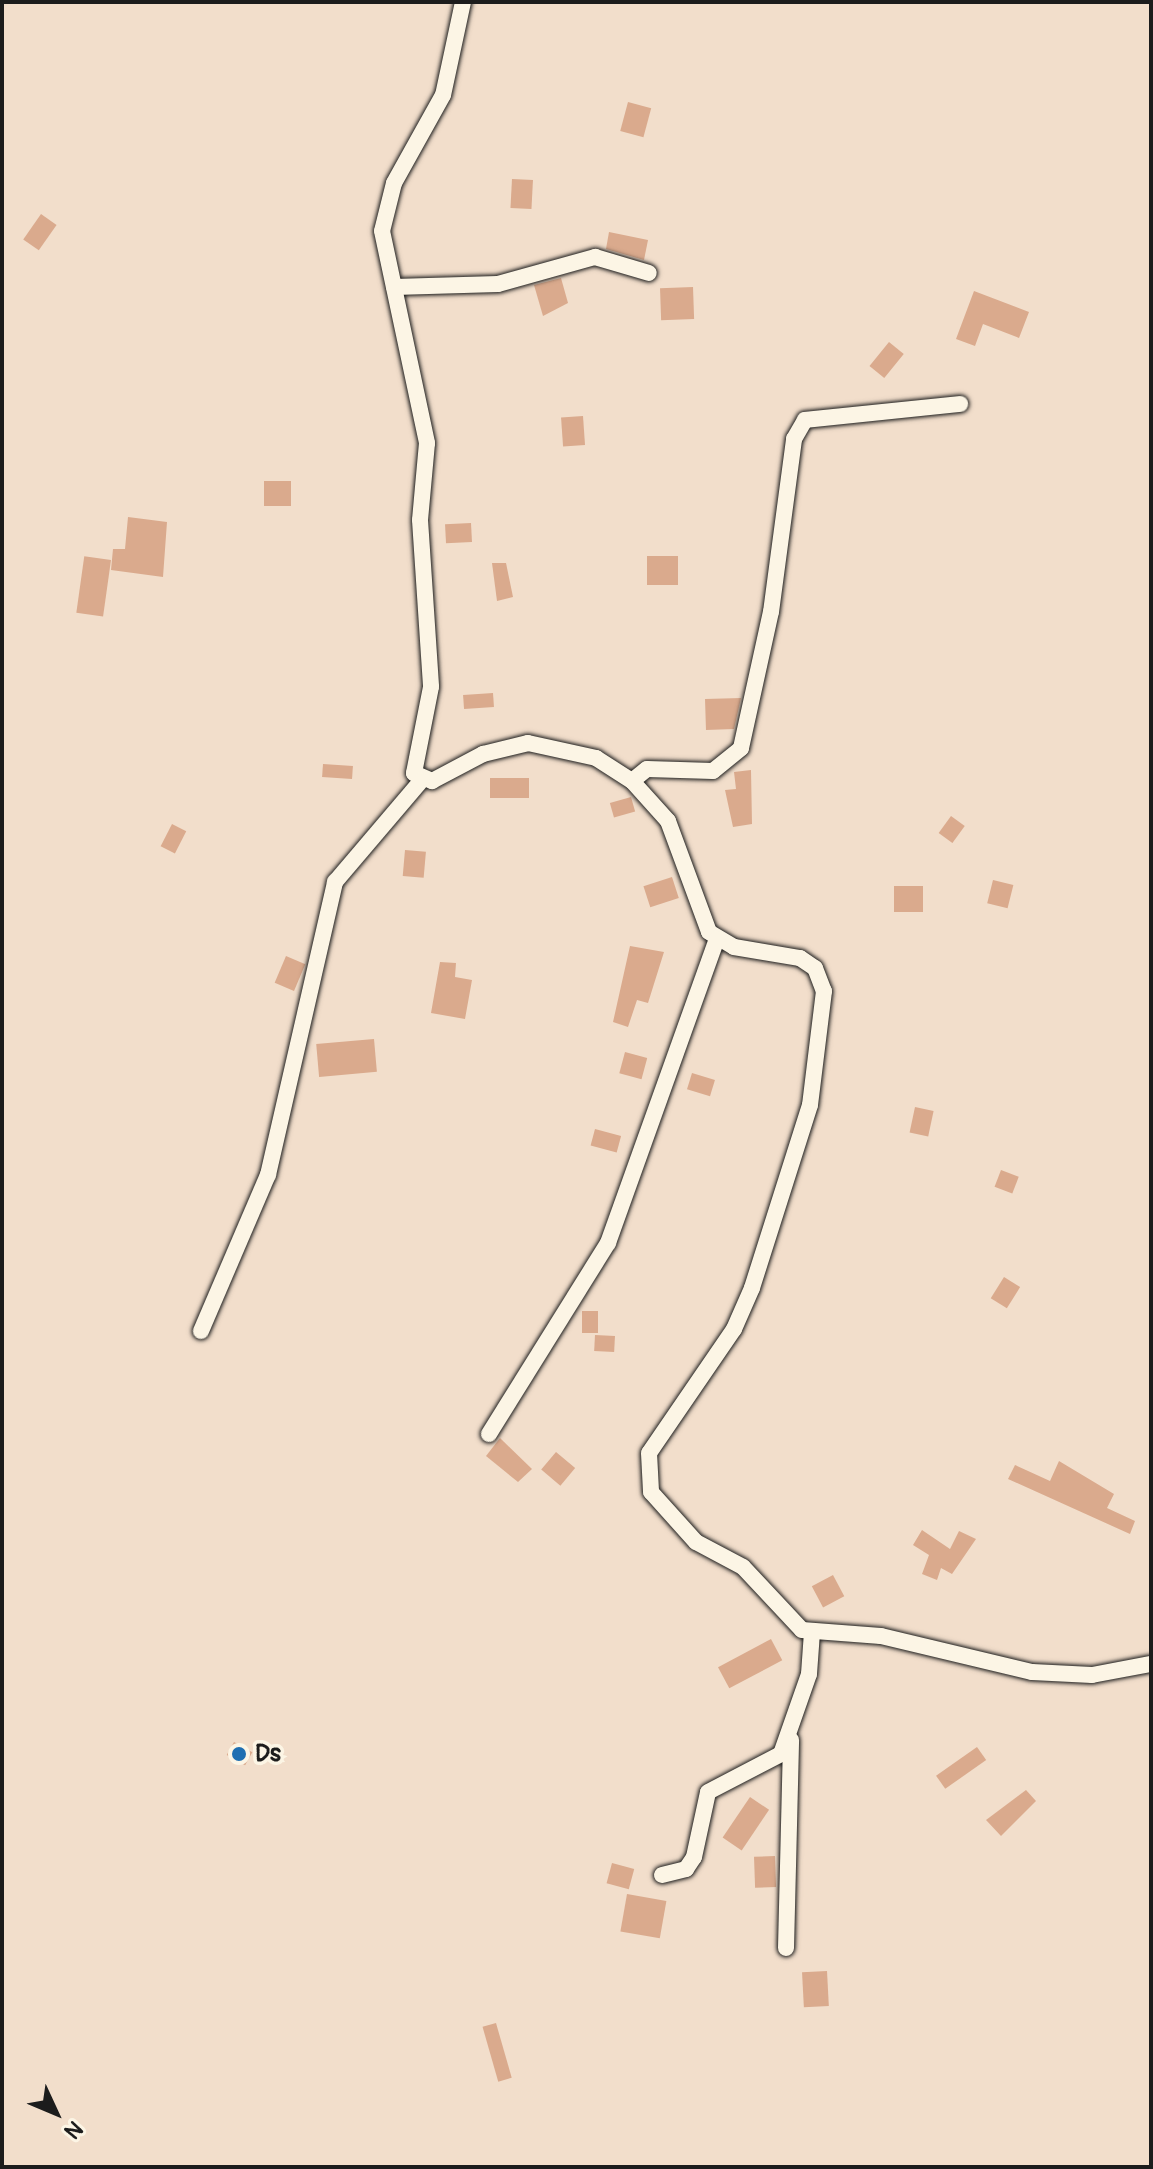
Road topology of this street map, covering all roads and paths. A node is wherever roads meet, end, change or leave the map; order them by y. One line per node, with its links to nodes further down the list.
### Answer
1 (463, 2): 3 (street)
2 (649, 273): 3 (street)
3 (394, 287): 5 (street)
4 (960, 404): 6 (street)
5 (421, 781): 6 (street); 8 (street)
6 (632, 781): 7 (street)
7 (717, 939): 9 (street); 10 (street)
8 (201, 1331)
9 (489, 1434)
10 (812, 1632): 11 (street); 12 (street)
11 (1151, 1664)
12 (791, 1727): 13 (street); 14 (street)
13 (662, 1875)
14 (786, 1948)

